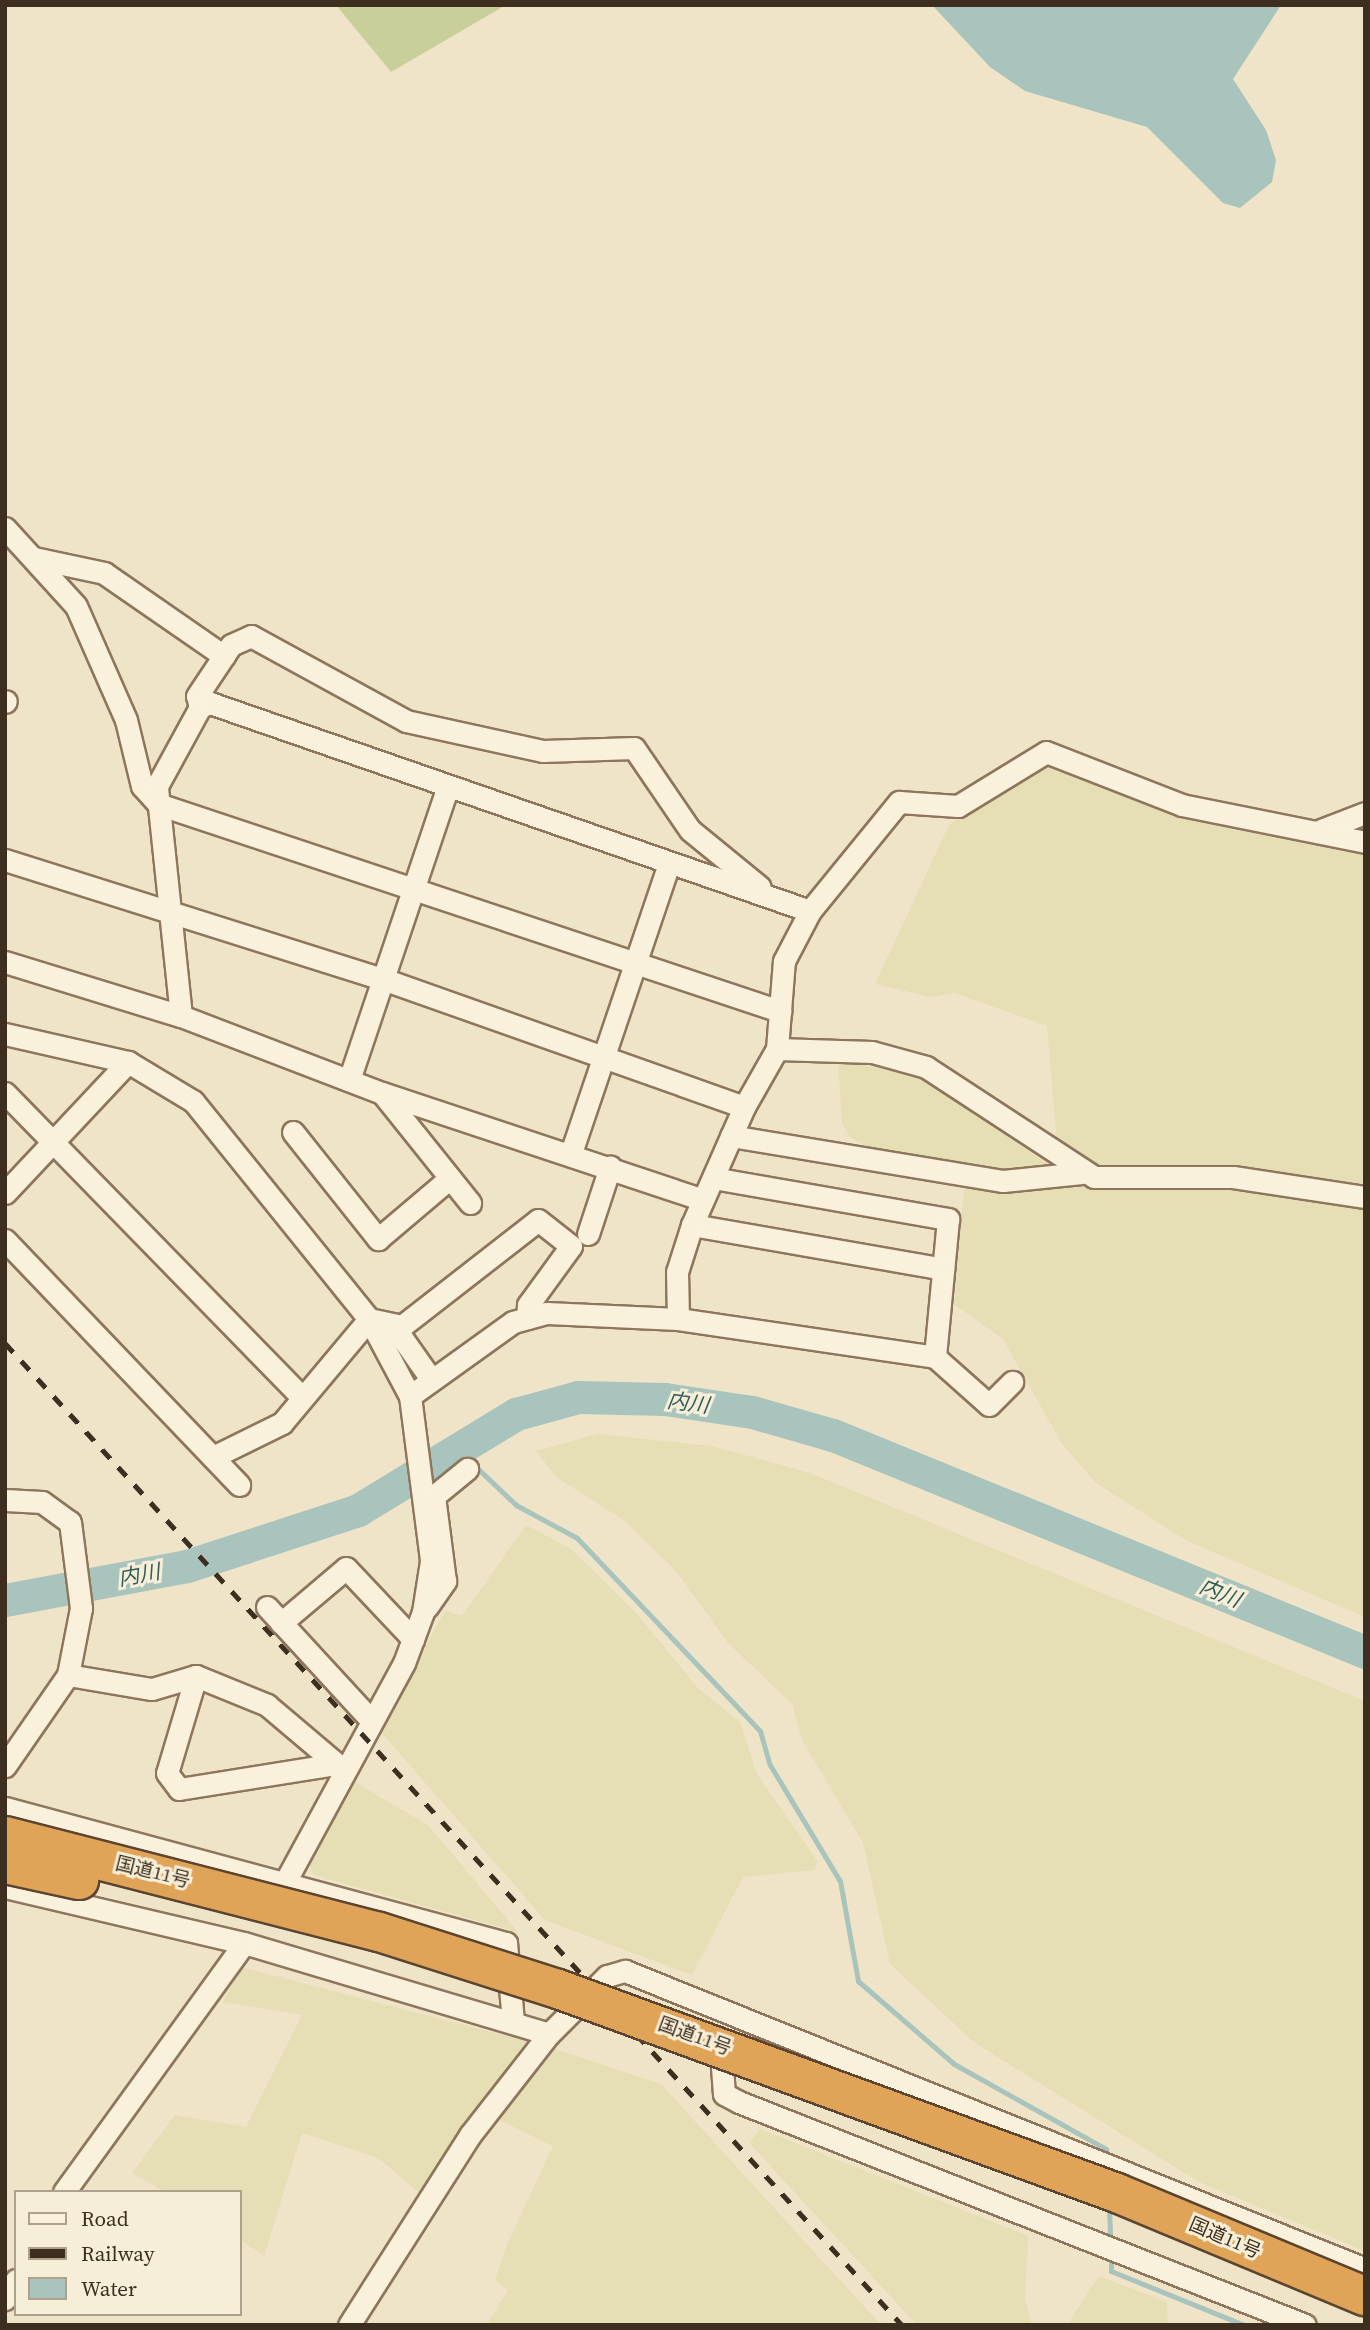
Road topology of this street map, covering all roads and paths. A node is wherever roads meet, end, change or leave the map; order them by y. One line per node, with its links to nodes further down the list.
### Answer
1 (5, 528): 2 (street)
2 (34, 558): 3 (street); 6 (street)
3 (224, 656): 4 (street); 13 (street)
4 (200, 707): 5 (street); 6 (street)
5 (447, 789): 11 (street); 12 (street)
6 (158, 804): 12 (street); 14 (street)
7 (1365, 813): 8 (street)
8 (1321, 830): 9 (street); 15 (street)
9 (1365, 842)
10 (5, 860): 14 (street)
11 (669, 864): 13 (street); 17 (street)
12 (412, 886): 17 (street); 18 (street)
13 (775, 899): 15 (street)
14 (167, 908): 18 (street); 20 (street)
15 (810, 911): 19 (street)
16 (5, 962): 20 (street)
17 (636, 962): 19 (street); 23 (street)
18 (380, 978): 23 (street); 25 (street)
19 (780, 1011): 22 (street)
20 (181, 1016): 25 (street)
21 (5, 1034): 24 (street)
22 (777, 1049): 28 (street); 34 (street)
23 (604, 1058): 28 (street); 32 (street)
24 (128, 1062): 31 (street); 46 (street)
25 (349, 1080): 27 (street)
26 (5, 1093): 31 (street)
27 (382, 1093): 32 (street); 35 (street)
28 (744, 1107): 30 (street)
29 (293, 1132): 35 (street)
30 (731, 1136): 34 (street); 36 (street)
31 (56, 1139): 37 (street); 53 (street)
32 (571, 1153): 33 (street)
33 (610, 1167): 39 (street); 42 (street)
34 (1082, 1173): 38 (street)
35 (450, 1178): 40 (street)
36 (713, 1178): 39 (street); 44 (street)
37 (5, 1193)
38 (1365, 1197)
39 (703, 1200): 41 (street)
40 (470, 1203)
41 (692, 1226): 44 (street); 47 (street)
42 (588, 1234)
43 (5, 1240): 54 (street)
44 (943, 1269): 49 (street)
45 (527, 1318): 47 (street); 48 (street); 50 (street)
46 (369, 1319): 48 (street); 52 (street); 53 (street)
47 (678, 1319): 49 (street)
48 (393, 1325): 50 (street)
49 (934, 1357): 51 (street)
50 (431, 1379): 52 (street)
51 (1012, 1382)
52 (410, 1396): 58 (street)
53 (303, 1398): 54 (street)
54 (213, 1457): 56 (street)
55 (467, 1469): 58 (street)
56 (239, 1485)
57 (5, 1500): 60 (street)
58 (423, 1612): 59 (street)
59 (413, 1639): 62 (street); 62 (street)
60 (68, 1675): 61 (street); 63 (street)
61 (196, 1676): 64 (street); 64 (street)
62 (371, 1720): 64 (street)
63 (5, 1766)
64 (339, 1767): 68 (street)
65 (5, 1808): 68 (street)
66 (5, 1836): 77 (highway, 国道11号, bridge)
67 (5, 1864): 80 (highway, 国道11号, bridge)
68 (286, 1880): 72 (street)
69 (5, 1887): 70 (street)
70 (244, 1943): 72 (street); 74 (street)
71 (718, 2010): 73 (street); 75 (street); 79 (street)
72 (513, 2022): 73 (street)
73 (549, 2034): 81 (street)
74 (65, 2190)
75 (1365, 2269)
76 (14, 2283): 78 (street)
77 (1365, 2296)
78 (5, 2299)
79 (1248, 2315): 82 (street)
80 (1365, 2319)
81 (349, 2325)
82 (1305, 2325)

